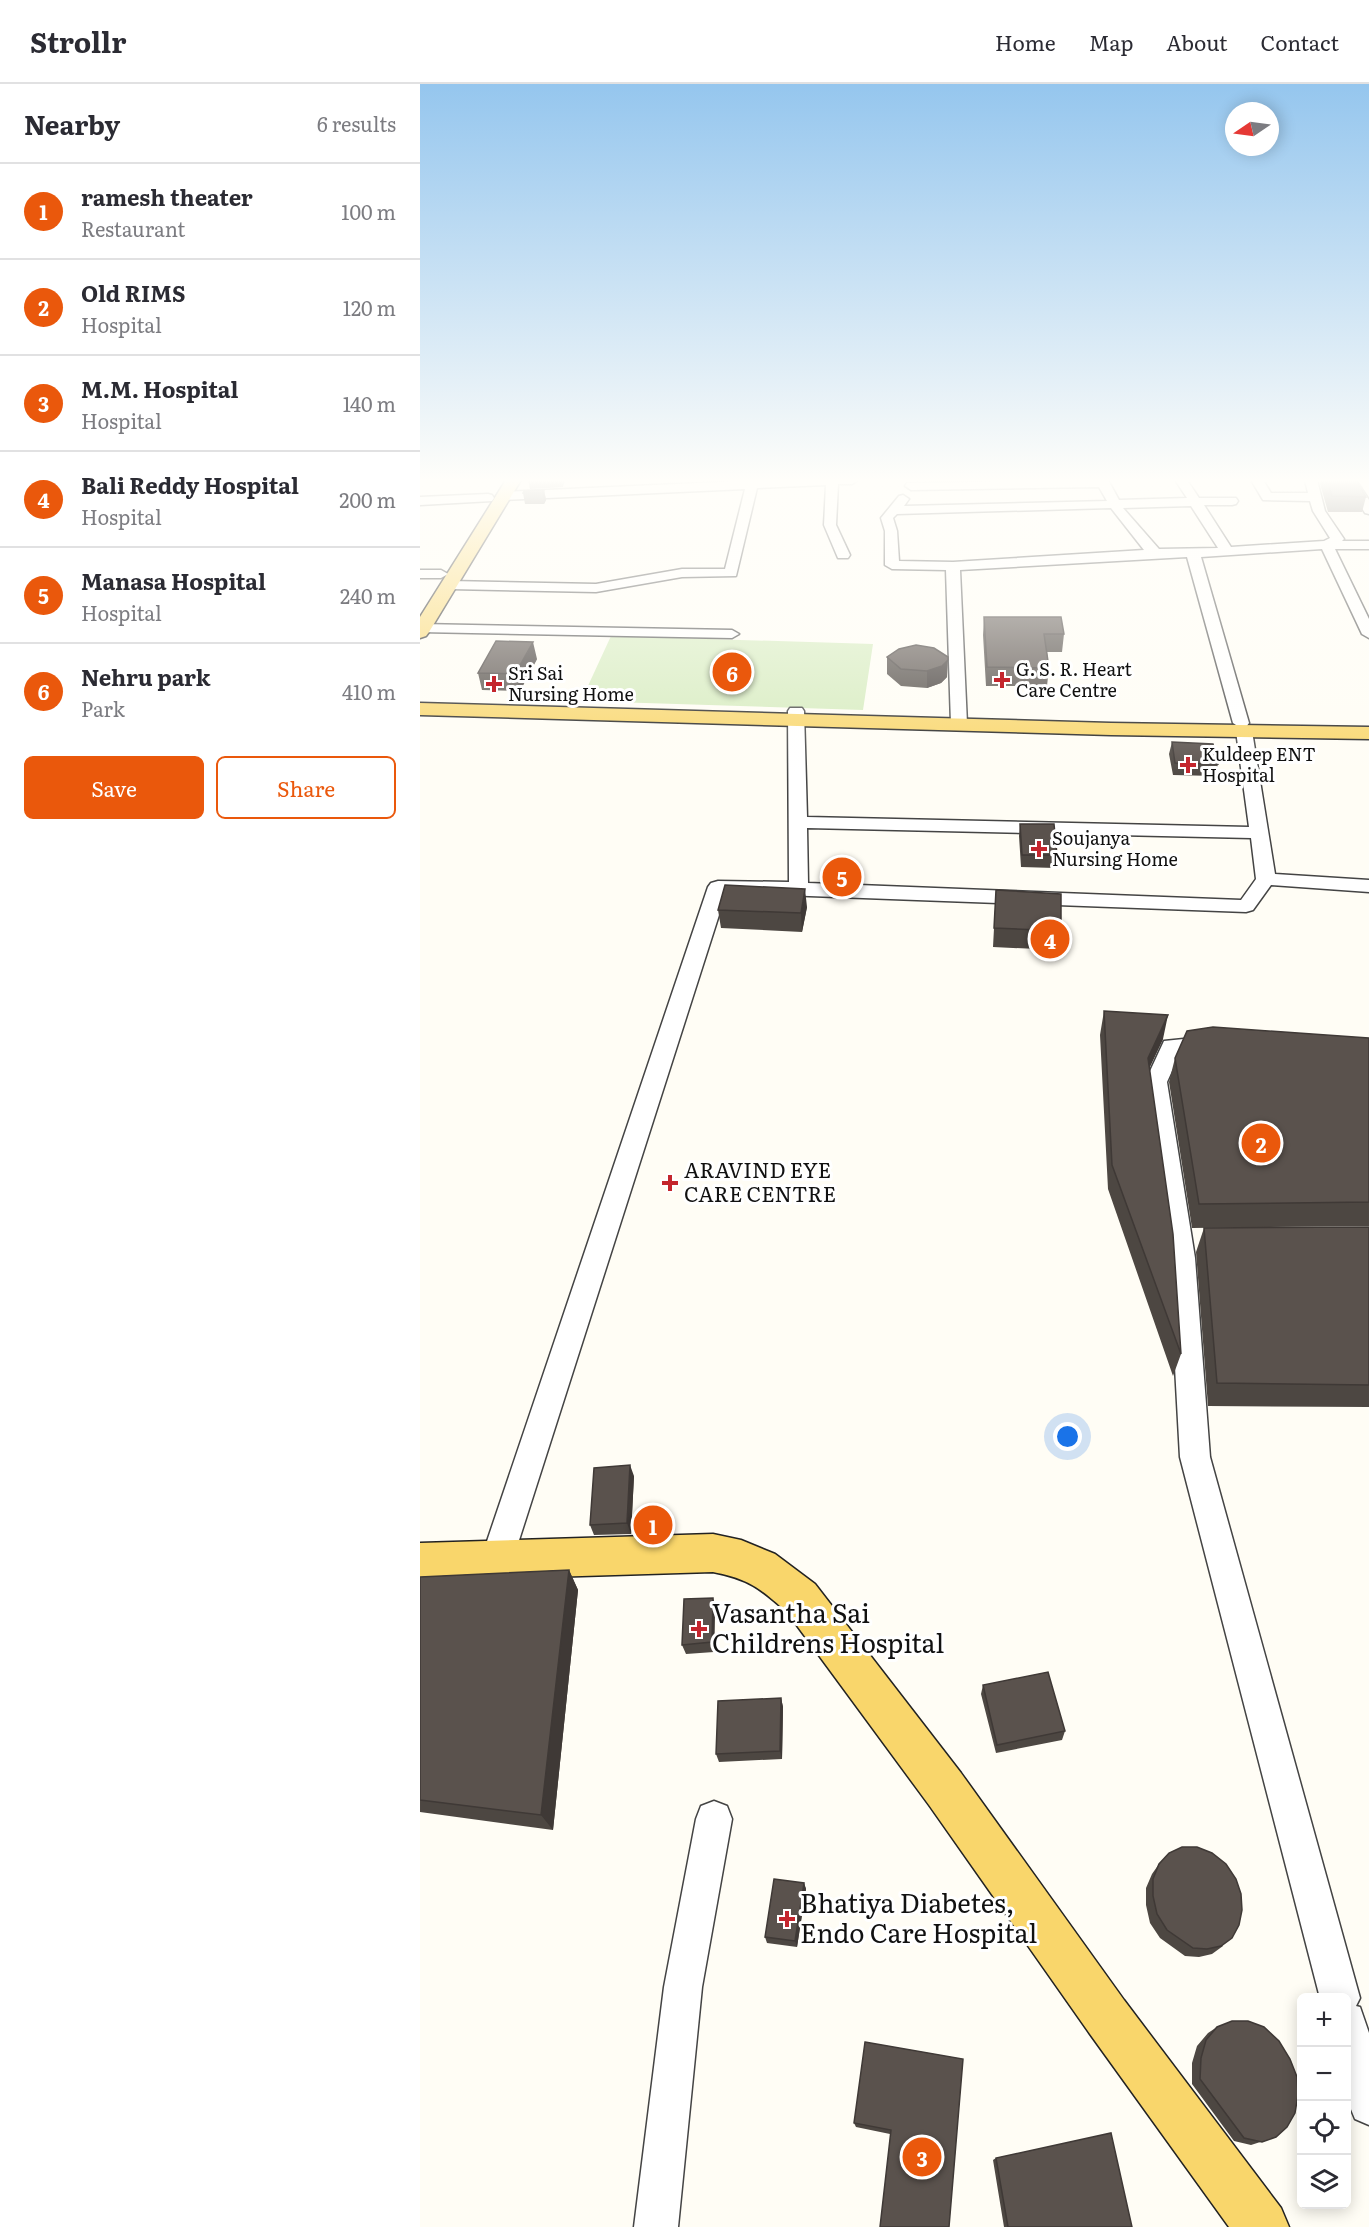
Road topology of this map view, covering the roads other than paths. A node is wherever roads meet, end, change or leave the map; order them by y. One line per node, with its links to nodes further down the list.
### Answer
1 (445, 580): 8 (main road)
2 (446, 580): 9 (main road)
3 (463, 580): 4 (street)
4 (642, 580)
5 (954, 580): 15 (street)
6 (1201, 580): 17 (street)
7 (1344, 580): 11 (street)
8 (420, 608)
9 (421, 630): 10 (street)
10 (732, 634)
11 (1369, 634)
12 (420, 703): 14 (main road)
13 (420, 710): 14 (main road)
14 (796, 715): 15 (main road); 19 (street)
15 (959, 721): 17 (main road)
16 (1369, 725): 17 (main road)
17 (1243, 727): 18 (main road); 20 (street)
18 (1369, 733)
19 (796, 822): 20 (street); 23 (street)
20 (1259, 833): 21 (street)
21 (1266, 879): 22 (street); 23 (street)
22 (1369, 886)
23 (799, 888): 25 (street)
24 (1230, 1044): 28 (street)
25 (497, 1559): 26 (main road); 32 (main road)
26 (420, 1562)
27 (714, 1819): 31 (street)
28 (1339, 1993)
29 (1351, 2036): 30 (street)
30 (1369, 2105)
31 (656, 2227)
32 (1262, 2227)

